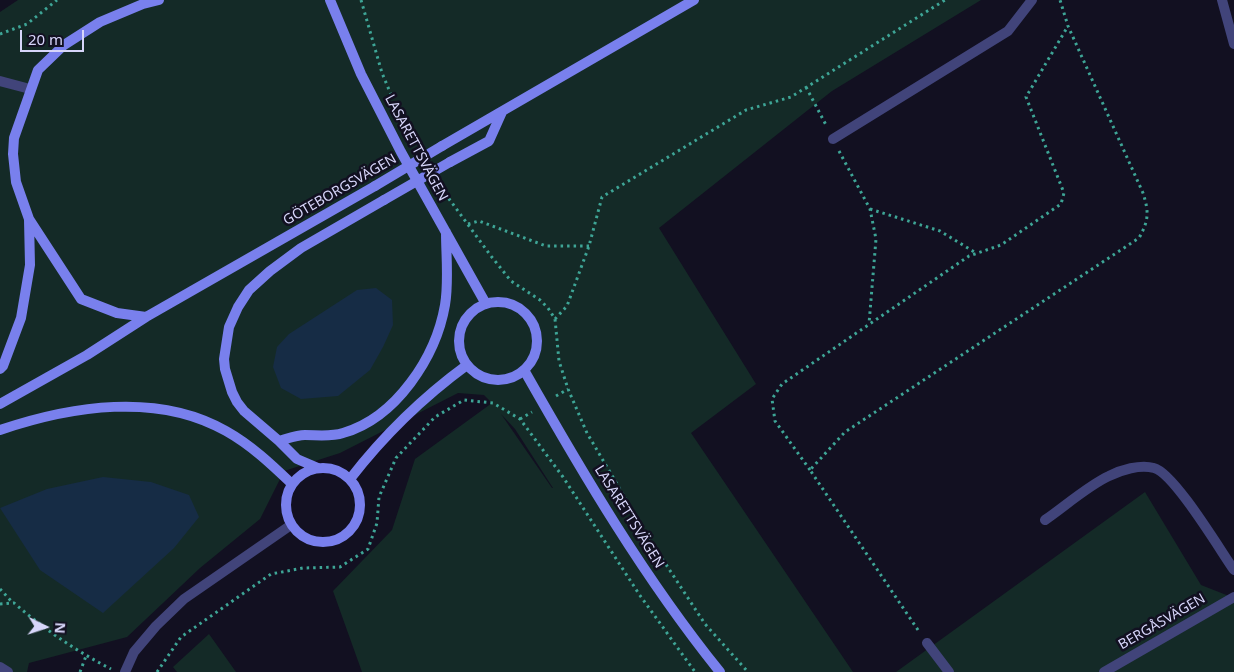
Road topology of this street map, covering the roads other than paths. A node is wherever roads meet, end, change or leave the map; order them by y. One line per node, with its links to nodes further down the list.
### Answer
1 (159, 0): 8 (main road)
2 (330, 0): 12 (main road, LASARETTSVÄGEN)
3 (694, 0): 9 (main road, GÖTEBORGSVÄGEN)
4 (1032, 0): 10 (street)
5 (1222, 0): 6 (street)
6 (1234, 44)
7 (0, 81): 8 (street)
8 (30, 90): 11 (main road)
9 (502, 112): 14 (main road, GÖTEBORGSVÄGEN, bridge); 20 (main road, bridge)
10 (833, 139)
11 (29, 219): 14 (main road); 16 (main road)
12 (446, 231): 13 (main road, LASARETTSVÄGEN); 20 (main road)
13 (486, 304): 15 (main road); 17 (main road)
14 (146, 317): 18 (main road, GÖTEBORGSVÄGEN)
15 (467, 365): 17 (main road); 22 (main road)
16 (0, 369)
17 (524, 370): 32 (main road, LASARETTSVÄGEN)
18 (0, 404)
19 (0, 430): 23 (main road)
20 (279, 441): 21 (main road)
21 (318, 468): 22 (main road); 23 (main road)
22 (350, 479): 25 (main road)
23 (292, 484): 25 (main road)
24 (1045, 520): 26 (street)
25 (291, 525): 31 (street)
26 (1234, 570)
27 (1234, 597): 34 (street, BERGÅSVÄGEN)
28 (927, 643): 33 (street)
29 (0, 668): 30 (street)
30 (8, 672)
31 (124, 672)
32 (720, 672)
33 (949, 672)
34 (1104, 672)

